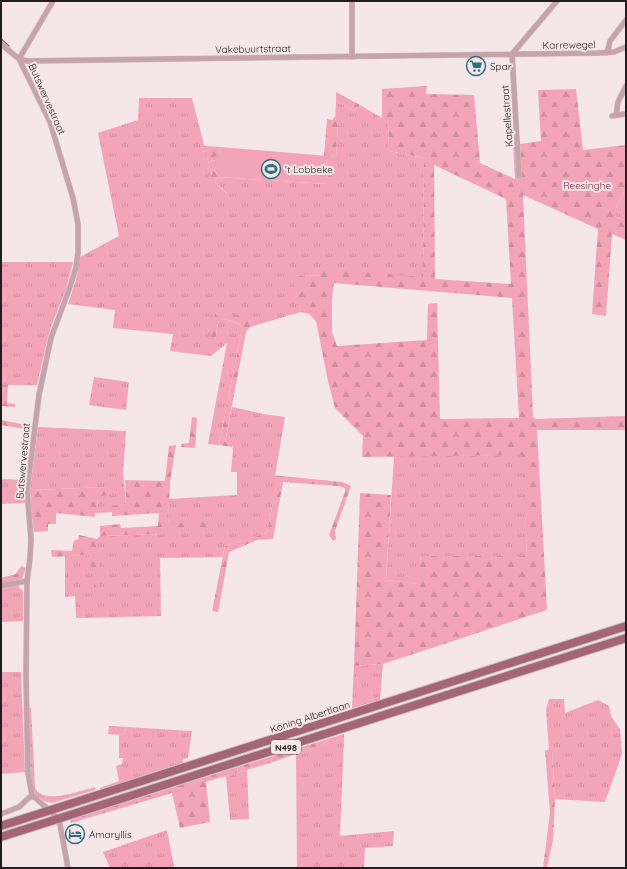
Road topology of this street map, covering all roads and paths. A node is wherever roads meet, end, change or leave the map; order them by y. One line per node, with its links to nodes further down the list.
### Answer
1 (52, 1): 10 (street)
2 (352, 1): 9 (street)
3 (557, 1): 8 (street)
4 (626, 20): 7 (street)
5 (1, 44): 10 (street)
6 (626, 47): 7 (street, Karrewegel)
7 (607, 53): 8 (street, Karrewegel)
8 (512, 54): 9 (street, Vakebuurtstraat); 13 (street, Kapellestraat)
9 (352, 57): 10 (street, Vakebuurtstraat)
10 (19, 59): 14 (street, Butswervestraat)
11 (626, 86): 12 (street)
12 (624, 114)
13 (519, 176)
14 (27, 581): 15 (street); 18 (street, Butswervestraat)
15 (1, 586)
16 (626, 626): 19 (main road, Koning Albertlaan / N498)
17 (626, 638): 21 (main road, Koning Albertlaan / N498)
18 (32, 794): 19 (street); 20 (street)
19 (49, 811): 21 (street); 22 (main road, Koning Albertlaan / N498)
20 (1, 814)
21 (59, 819): 23 (main road, Koning Albertlaan / N498); 24 (street)
22 (1, 826)
23 (1, 837)
24 (68, 868)

